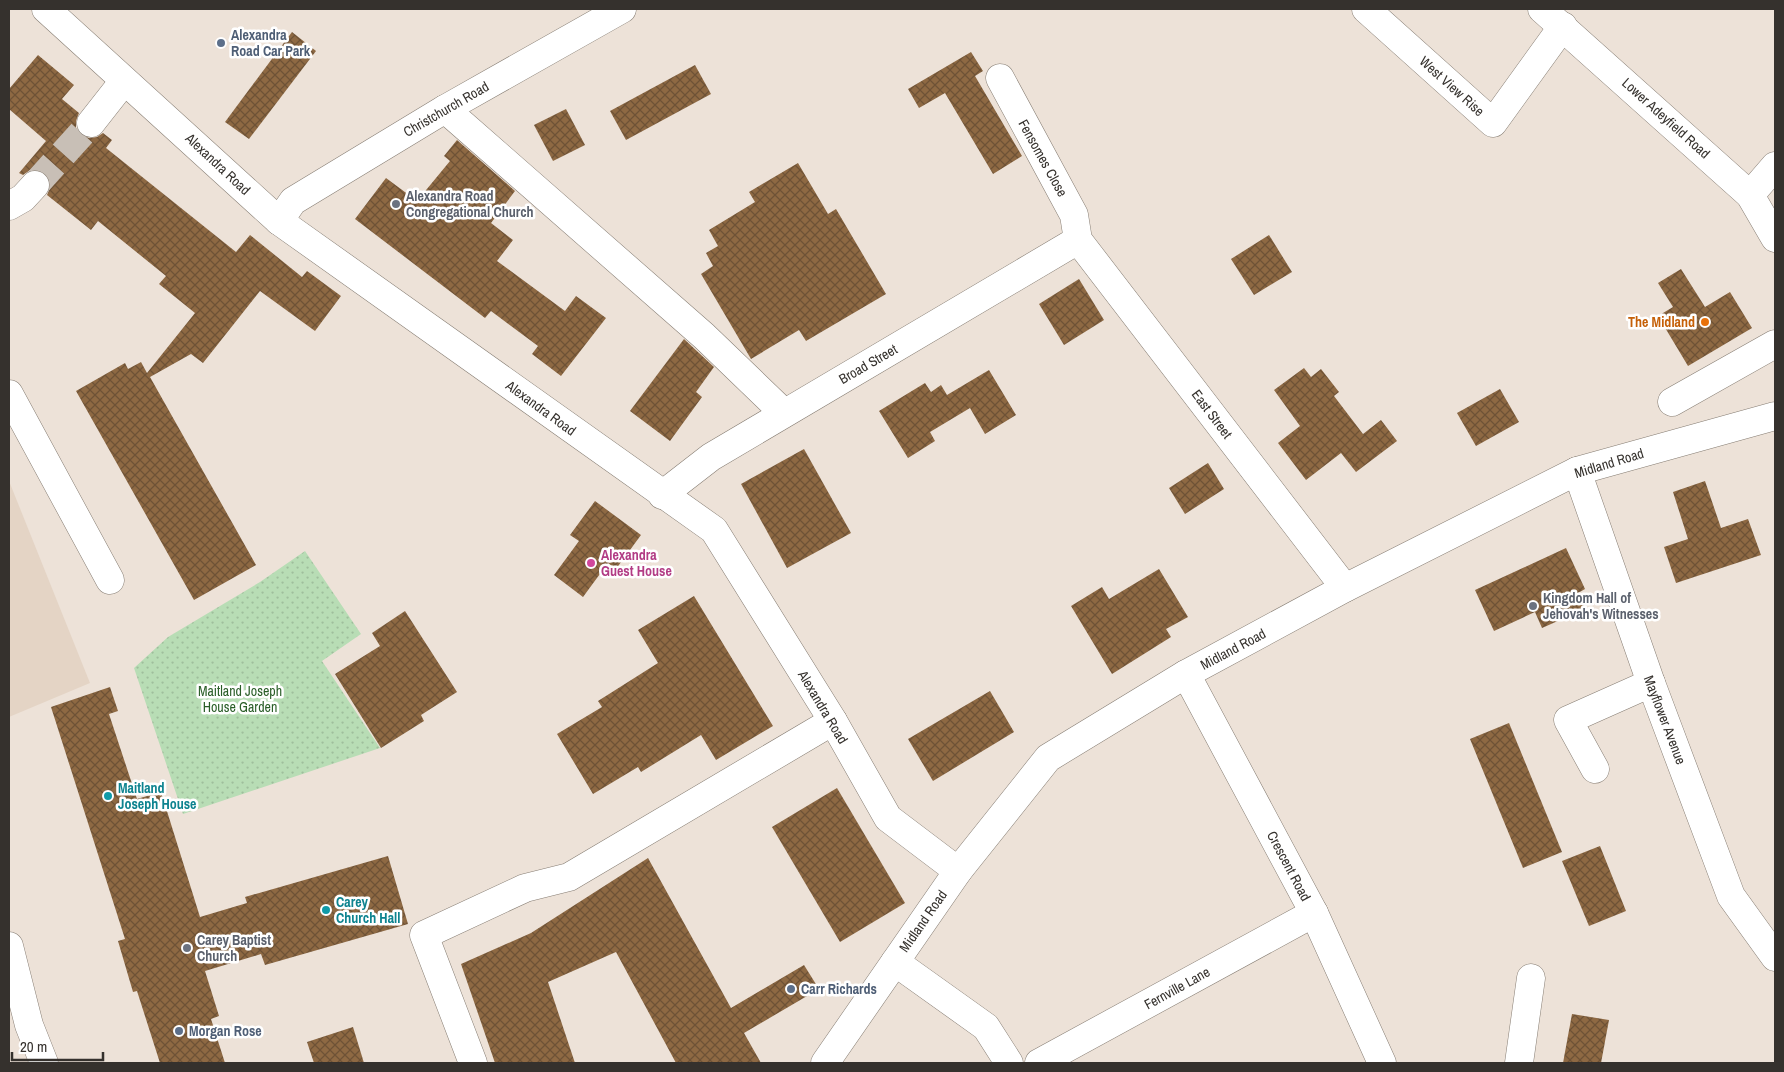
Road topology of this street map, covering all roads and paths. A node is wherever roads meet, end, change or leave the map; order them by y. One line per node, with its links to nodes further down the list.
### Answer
1 (46, 9): 7 (street, Alexandra Road)
2 (622, 9): 8 (street, Christchurch Road)
3 (1366, 9): 5 (street, West View Rise)
4 (1542, 9): 5 (street, Lower Adeyfield Road)
5 (1564, 26): 12 (street, Lower Adeyfield Road)
6 (1000, 78): 16 (street, Fensomes Close)
7 (124, 81): 9 (street); 14 (street, Alexandra Road)
8 (445, 109): 14 (street, Christchurch Road); 20 (street)
9 (91, 123)
10 (1775, 166): 12 (street)
11 (36, 185): 13 (street)
12 (1750, 194): 15 (street, Lower Adeyfield Road)
13 (9, 206)
14 (279, 220): 23 (street, Alexandra Road)
15 (1775, 238)
16 (1078, 240): 20 (street, Broad Street); 25 (street, East Street)
17 (1775, 344): 19 (street)
18 (9, 394): 24 (street)
19 (1672, 402)
20 (784, 413): 23 (street, Broad Street)
21 (1775, 416): 22 (street, Midland Road)
22 (1577, 471): 25 (street, Midland Road); 27 (street, Mayflower Avenue)
23 (662, 494): 28 (street, Alexandra Road)
24 (110, 580)
25 (1345, 588): 26 (street, Midland Road)
26 (1186, 674): 30 (street, Midland Road); 31 (street, Crescent Road)
27 (1651, 683): 29 (street); 33 (street, Mayflower Avenue)
28 (833, 721): 30 (street, Alexandra Road); 38 (street)
29 (1595, 769)
30 (958, 871): 34 (street, Midland Road)
31 (1314, 913): 41 (street, Fernville Lane); 42 (street, Crescent Road)
32 (9, 946): 36 (street)
33 (1775, 957)
34 (895, 962): 39 (street, Midland Road); 40 (street)
35 (1530, 978): 43 (street)
36 (19, 1028): 37 (street)
37 (44, 1063)
38 (473, 1063)
39 (825, 1063)
40 (1010, 1063)
41 (1039, 1063)
42 (1382, 1063)
43 (1519, 1063)

